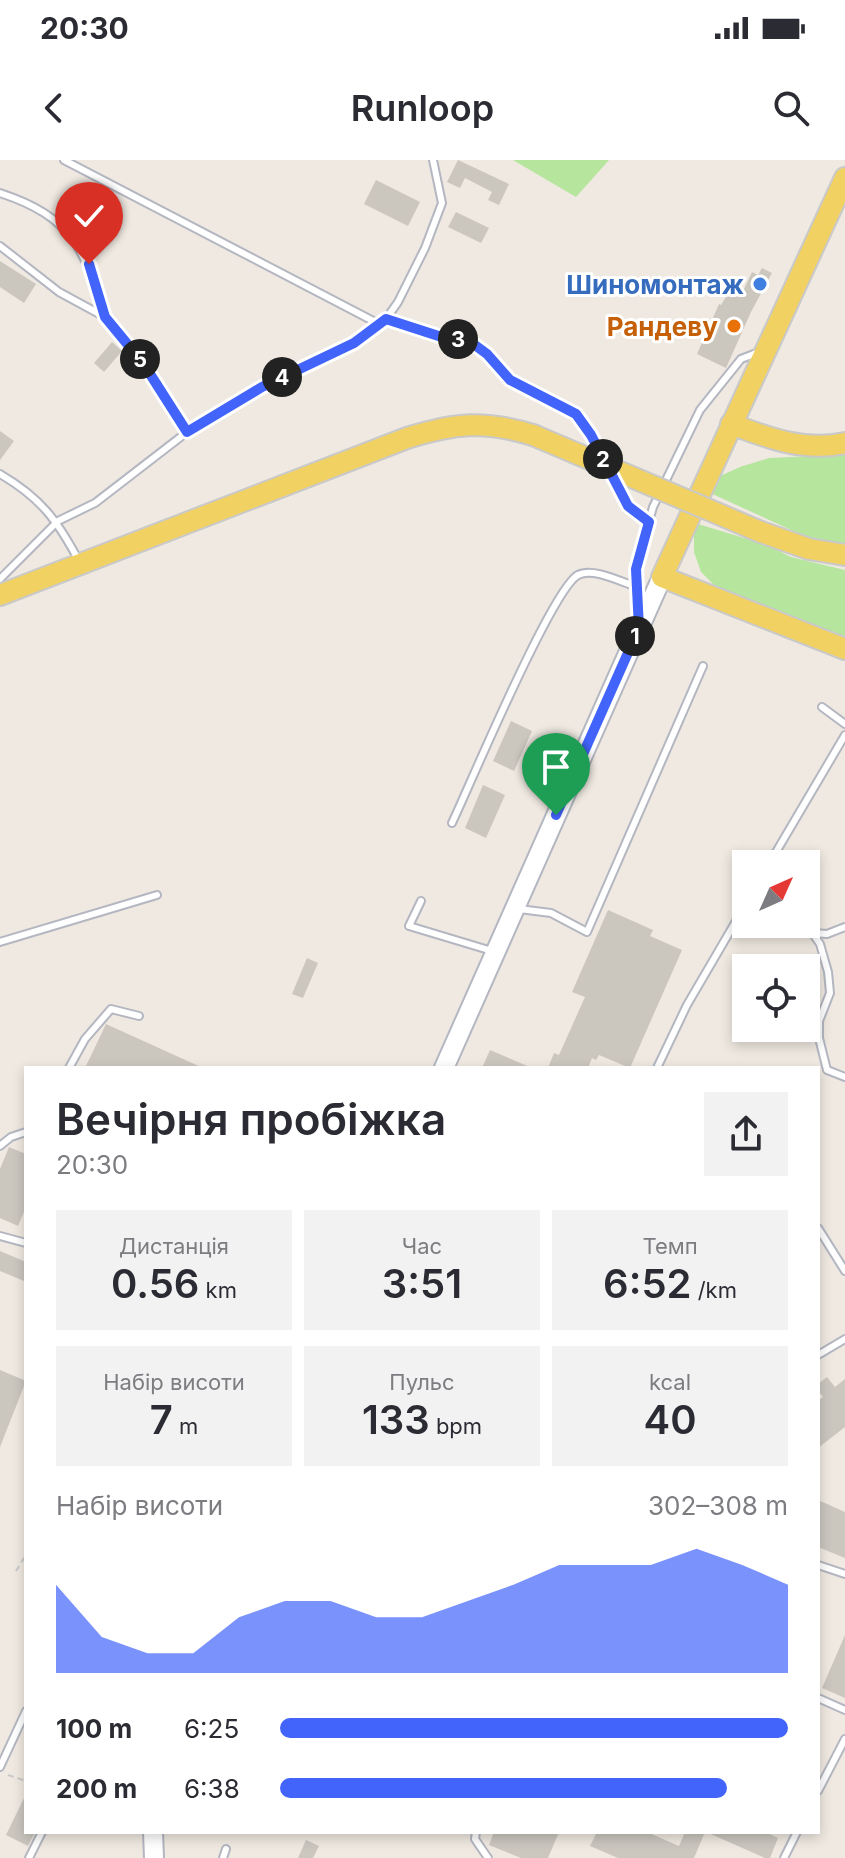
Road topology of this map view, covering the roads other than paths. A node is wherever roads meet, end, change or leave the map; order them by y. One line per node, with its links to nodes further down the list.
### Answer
1 (64, 160): 7 (lane)
2 (433, 160): 7 (lane)
3 (845, 178): 9 (main road)
4 (0, 193): 6 (lane)
5 (0, 246): 6 (lane)
6 (105, 317): 11 (lane)
7 (383, 321): 8 (lane); 11 (lane)
8 (464, 337)
9 (766, 349): 10 (main road); 19 (lane)
10 (731, 424): 12 (main road); 17 (main road)
11 (187, 432): 14 (lane)
12 (845, 443)
13 (0, 474): 14 (lane)
14 (58, 521): 16 (lane); 18 (lane)
15 (845, 555): 16 (main road, bridge)
16 (80, 564): 20 (main road)
17 (662, 577): 21 (main road); 22 (main road)
18 (0, 579)
19 (637, 587): 21 (lane); 27 (lane)
20 (0, 595)
21 (642, 621): 31 (main road)
22 (845, 649)
23 (703, 666): 31 (lane)
24 (822, 707): 25 (lane)
25 (845, 724)
26 (845, 735): 28 (lane)
27 (452, 823)
28 (780, 850)
29 (157, 895): 36 (lane)
30 (421, 901): 37 (lane)
31 (515, 908): 37 (main road)
32 (845, 927): 34 (lane)
33 (732, 928): 41 (lane)
34 (820, 933)
35 (817, 938): 42 (lane)
36 (0, 942)
37 (496, 952): 40 (main road)
38 (139, 1016): 39 (lane)
39 (70, 1066)
40 (445, 1066)
41 (658, 1066)
42 (845, 1077)
43 (24, 1133): 44 (lane)
44 (0, 1146)
45 (820, 1231): 48 (lane)
46 (0, 1236): 47 (lane)
47 (24, 1242)
48 (845, 1271)
49 (845, 1339): 50 (lane)
50 (820, 1354)
51 (820, 1566): 52 (lane)
52 (845, 1574)
53 (820, 1699): 54 (lane)
54 (845, 1710)
55 (24, 1716): 57 (lane)
56 (845, 1739): 58 (lane)
57 (0, 1770)
58 (820, 1787)
59 (41, 1834): 64 (lane)
60 (153, 1834): 65 (main road)
61 (476, 1834): 67 (lane)
62 (796, 1834): 68 (lane)
63 (226, 1849): 66 (lane)
64 (29, 1858)
65 (154, 1858)
66 (223, 1858)
67 (488, 1858)
68 (784, 1858)

